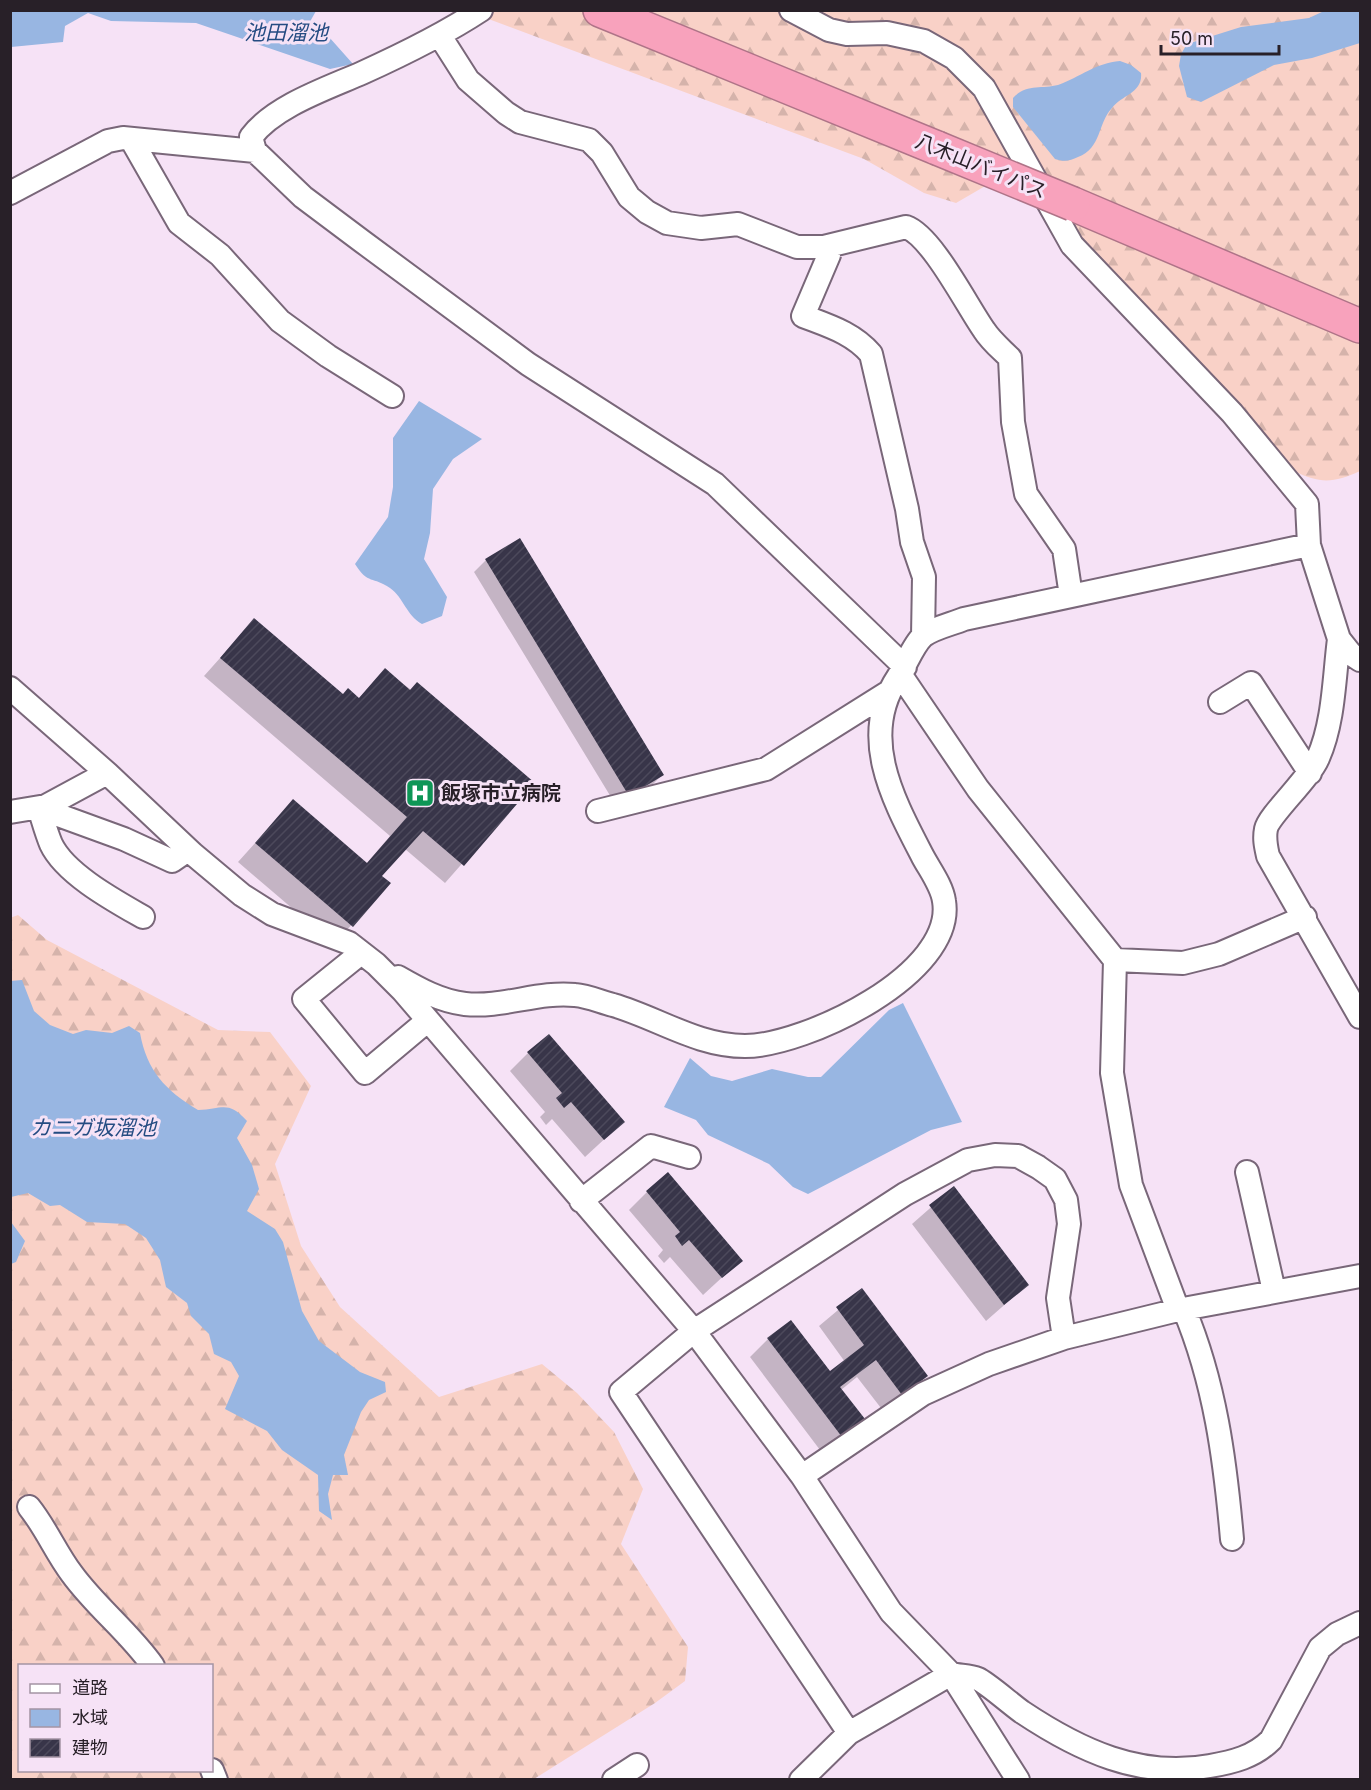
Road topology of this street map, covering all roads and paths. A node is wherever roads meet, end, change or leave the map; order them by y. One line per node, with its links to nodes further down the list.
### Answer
1 (481, 10): 4 (street)
2 (600, 10): 9 (highway, 八木山バイパス, bridge)
3 (790, 10): 11 (street)
4 (440, 36): 6 (street); 8 (street)
5 (130, 139): 6 (street); 7 (street); 10 (street)
6 (255, 151): 16 (street)
7 (10, 193)
8 (828, 246): 12 (street); 13 (street)
9 (1360, 326)
10 (392, 396)
11 (1309, 545): 12 (street); 14 (street)
12 (1071, 596): 13 (street)
13 (923, 636): 16 (street)
14 (1339, 639): 15 (street); 21 (street)
15 (1360, 660)
16 (903, 670): 18 (street); 29 (street)
17 (10, 688): 20 (street)
18 (887, 693): 23 (street); 28 (street)
19 (1220, 702): 21 (street)
20 (107, 773): 22 (street); 25 (street)
21 (1310, 773): 27 (street)
22 (39, 808): 24 (street); 25 (street); 26 (street)
23 (598, 811)
24 (10, 812)
25 (188, 850): 28 (street)
26 (143, 916)
27 (1305, 917): 29 (street); 30 (street)
28 (369, 958): 31 (street); 31 (street)
29 (1115, 960): 37 (street)
30 (1360, 1017)
31 (428, 1021): 34 (street)
32 (689, 1157): 34 (street)
33 (1247, 1172): 36 (street)
34 (581, 1201): 38 (street)
35 (1360, 1276): 36 (street)
36 (1274, 1291): 37 (street)
37 (1181, 1310): 39 (street); 42 (street)
38 (694, 1331): 39 (street); 40 (street); 46 (street)
39 (1064, 1338): 40 (street)
40 (802, 1476): 45 (street)
41 (29, 1507): 44 (street)
42 (1232, 1539)
43 (1360, 1623): 45 (street)
44 (152, 1664)
45 (951, 1674): 46 (street); 50 (street)
46 (849, 1734): 49 (street)
47 (637, 1765): 48 (street)
48 (614, 1779)
49 (801, 1779)
50 (1018, 1779)

